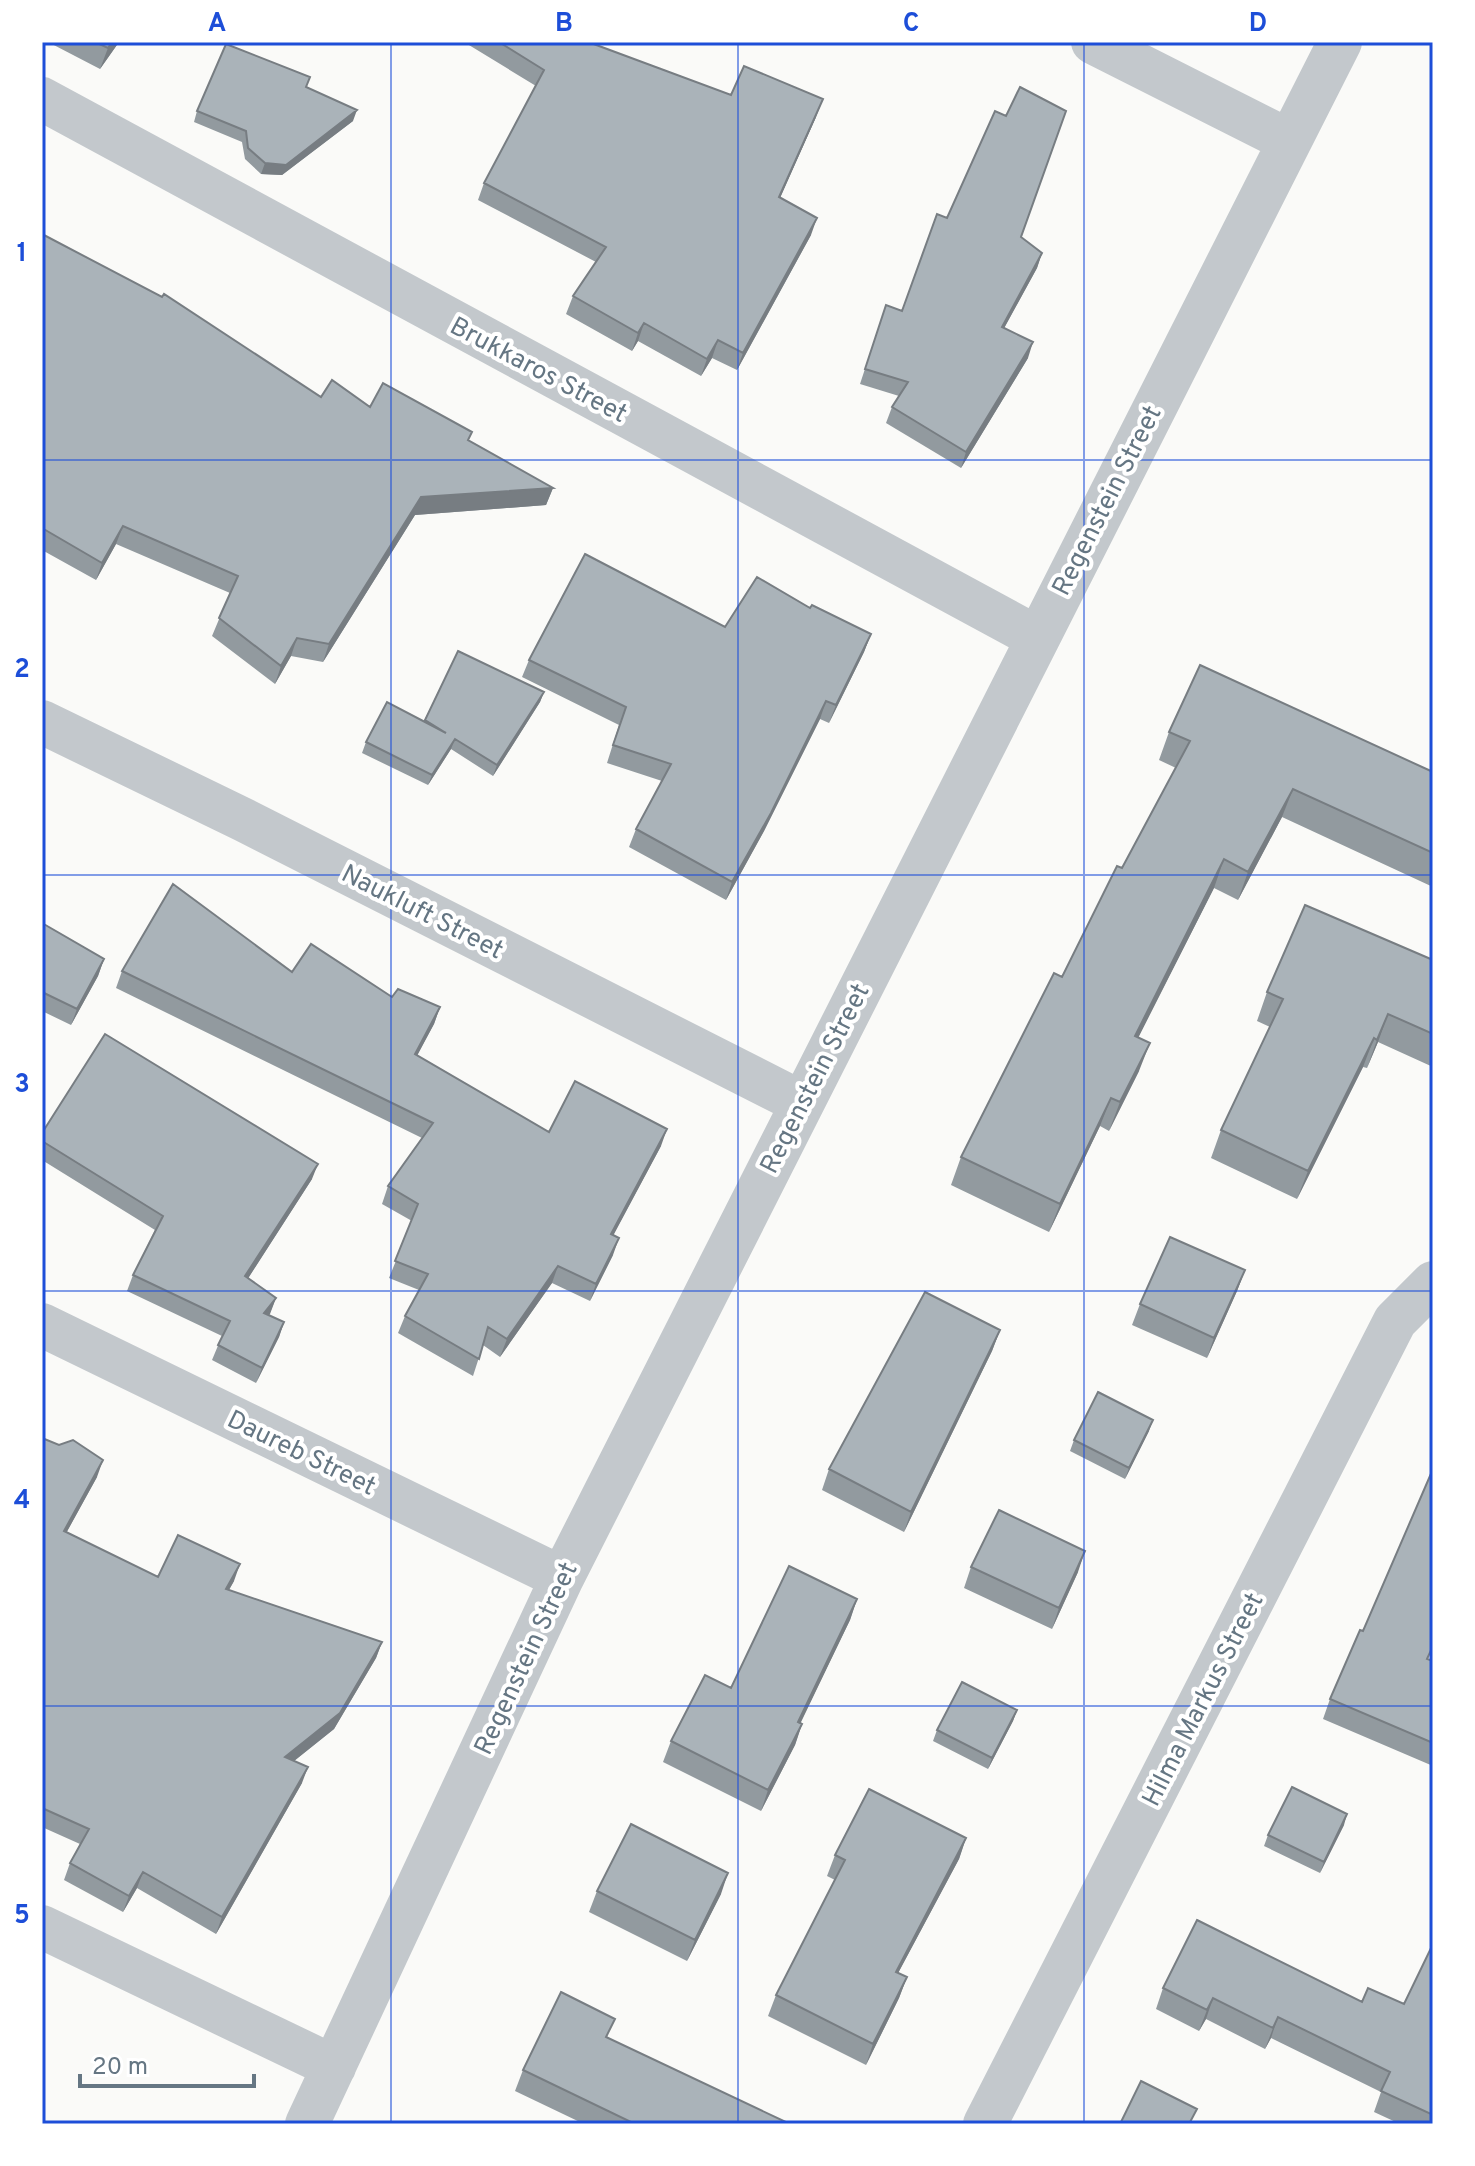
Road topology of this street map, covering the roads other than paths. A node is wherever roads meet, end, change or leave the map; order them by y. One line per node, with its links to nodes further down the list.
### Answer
1 (1093, 42): 4 (street)
2 (1340, 42): 4 (street, Regenstein Street)
3 (42, 99): 5 (street, Brukkaros Street)
4 (1289, 141): 5 (street, Regenstein Street)
5 (1036, 637): 7 (street, Regenstein Street)
6 (42, 722): 7 (street, Naukluft Street)
7 (802, 1103): 10 (street, Regenstein Street)
8 (1433, 1283): 14 (street, Hilma Markus Street)
9 (42, 1325): 10 (street, Daureb Street)
10 (562, 1578): 12 (street, Regenstein Street)
11 (42, 1927): 12 (street)
12 (334, 2067): 13 (street, Regenstein Street)
13 (307, 2124)
14 (985, 2124)

